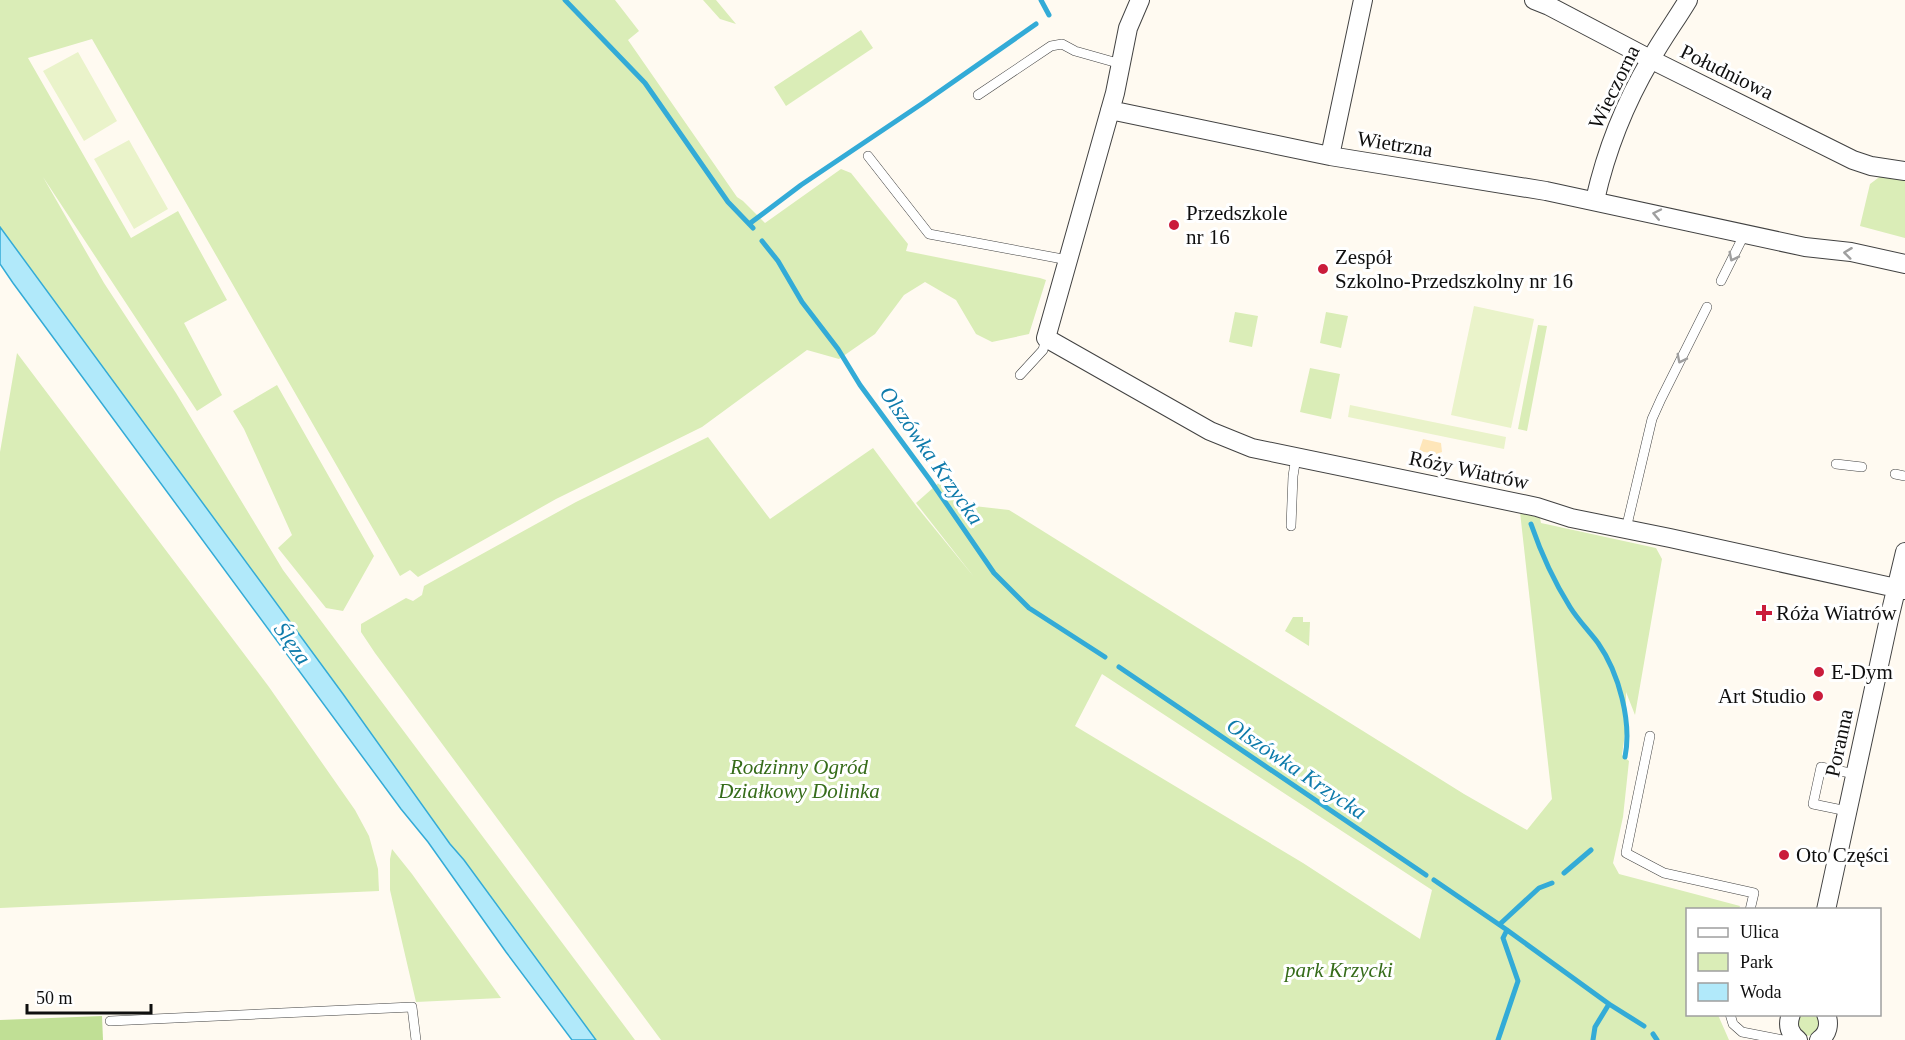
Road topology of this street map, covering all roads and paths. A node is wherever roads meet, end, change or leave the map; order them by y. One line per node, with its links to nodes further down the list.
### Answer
1 (1140, 0): 6 (street)
2 (1363, 0): 10 (street)
3 (1534, 0): 5 (street, Południowa)
4 (1688, 0): 5 (street, Wieczorna)
5 (1650, 59): 11 (street, Południowa); 12 (street, Wieczorna)
6 (1121, 63): 7 (lane); 8 (street)
7 (978, 95)
8 (1110, 110): 10 (street, Wietrzna); 14 (street)
9 (868, 156): 14 (lane)
10 (1330, 156): 12 (street, Wietrzna)
11 (1905, 171)
12 (1594, 200): 13 (street, Wietrzna, one-way to 12)
13 (1745, 233): 15 (street, Wietrzna, one-way to 13); 16 (lane, one-way to 16)
14 (1068, 260): 18 (street)
15 (1905, 264)
16 (1721, 281)
17 (1707, 307): 26 (lane, one-way to 26)
18 (1046, 338): 19 (lane); 20 (street, Róży Wiatrów)
19 (1020, 375)
20 (1296, 457): 25 (lane); 26 (street, Róży Wiatrów)
21 (1836, 464): 22 (lane)
22 (1862, 466)
23 (1895, 474): 24 (lane)
24 (1905, 476)
25 (1291, 526)
26 (1626, 529): 28 (street, Róży Wiatrów)
27 (1905, 552): 28 (street, Poranna)
28 (1901, 589): 30 (street, Poranna)
29 (1650, 736): 32 (lane)
30 (1855, 774): 31 (street, Poranna); 31 (lane)
31 (1847, 811): 33 (street, Poranna)
32 (1750, 908)
33 (1826, 908)
34 (1731, 1016): 38 (lane)
35 (1791, 1016): 38 (street)
36 (1826, 1016): 40 (street)
37 (110, 1021): 39 (lane)
38 (1790, 1039)
39 (416, 1040)
40 (1819, 1040)

